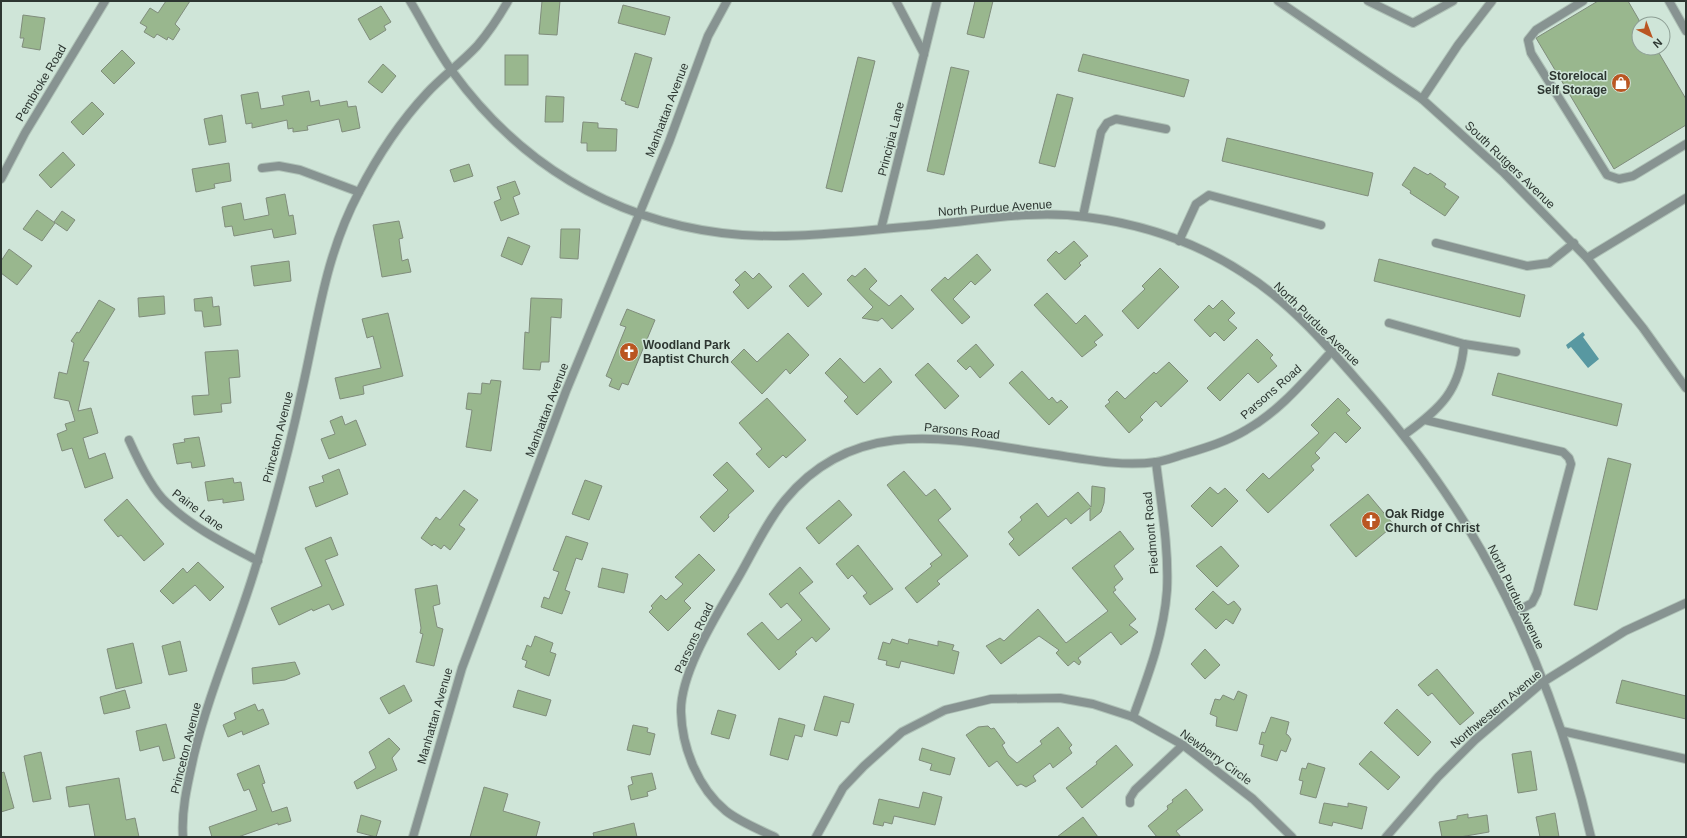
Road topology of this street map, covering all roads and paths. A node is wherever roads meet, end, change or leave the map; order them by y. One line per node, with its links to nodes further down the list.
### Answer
1 (106, 1): 20 (street, Pembroke Road)
2 (410, 1): 15 (street, North Purdue Avenue)
3 (508, 1): 15 (street, Princeton Avenue)
4 (726, 1): 23 (street, Manhattan Avenue)
5 (896, 1): 14 (street)
6 (937, 1): 14 (street, Principia Lane)
7 (1278, 1): 16 (street, South Rutgers Avenue)
8 (1453, 1): 12 (street)
9 (1492, 1): 16 (street)
10 (1583, 1): 18 (street)
11 (1669, 1): 13 (street)
12 (1372, 2)
13 (1686, 30)
14 (924, 54): 26 (street, Principia Lane)
15 (451, 70): 21 (street, Princeton Avenue); 23 (street, North Purdue Avenue)
16 (1422, 99): 29 (street, South Rutgers Avenue)
17 (1166, 129): 24 (street)
18 (1686, 144)
19 (262, 168): 21 (street)
20 (1, 179)
21 (359, 192): 40 (street, Princeton Avenue)
22 (1686, 198): 30 (street)
23 (639, 215): 26 (street, North Purdue Avenue); 50 (street, Manhattan Avenue)
24 (1083, 216): 26 (street, North Purdue Avenue); 27 (street, North Purdue Avenue)
25 (1321, 225): 27 (street)
26 (881, 229)
27 (1178, 241): 33 (street, North Purdue Avenue)
28 (1436, 243): 29 (street)
29 (1574, 243): 30 (street, South Rutgers Avenue)
30 (1587, 258): 35 (street, South Rutgers Avenue)
31 (1389, 323): 32 (street)
32 (1464, 344): 34 (street); 36 (street)
33 (1332, 352): 37 (street, North Purdue Avenue); 39 (street, Parsons Road)
34 (1516, 352)
35 (1686, 388)
36 (1425, 420): 37 (street); 42 (street)
37 (1404, 435): 42 (street, North Purdue Avenue)
38 (129, 440): 40 (street, Paine Lane)
39 (1156, 462): 44 (street, Piedmont Road); 51 (street, Parsons Road)
40 (258, 561): 49 (street, Princeton Avenue)
41 (1686, 603): 43 (street, Northwestern Avenue)
42 (1514, 613): 43 (street, North Purdue Avenue)
43 (1543, 682): 45 (street, North Purdue Avenue); 54 (street, Northwestern Avenue)
44 (1132, 717): 46 (street, Newberry Circle); 52 (street, Newberry Circle)
45 (1562, 731): 47 (street); 55 (street, North Purdue Avenue)
46 (1184, 745): 48 (street); 53 (street, Newberry Circle)
47 (1686, 759)
48 (1130, 803)
49 (183, 837)
50 (413, 837)
51 (775, 837)
52 (816, 837)
53 (1292, 837)
54 (1386, 837)
55 (1591, 837)

